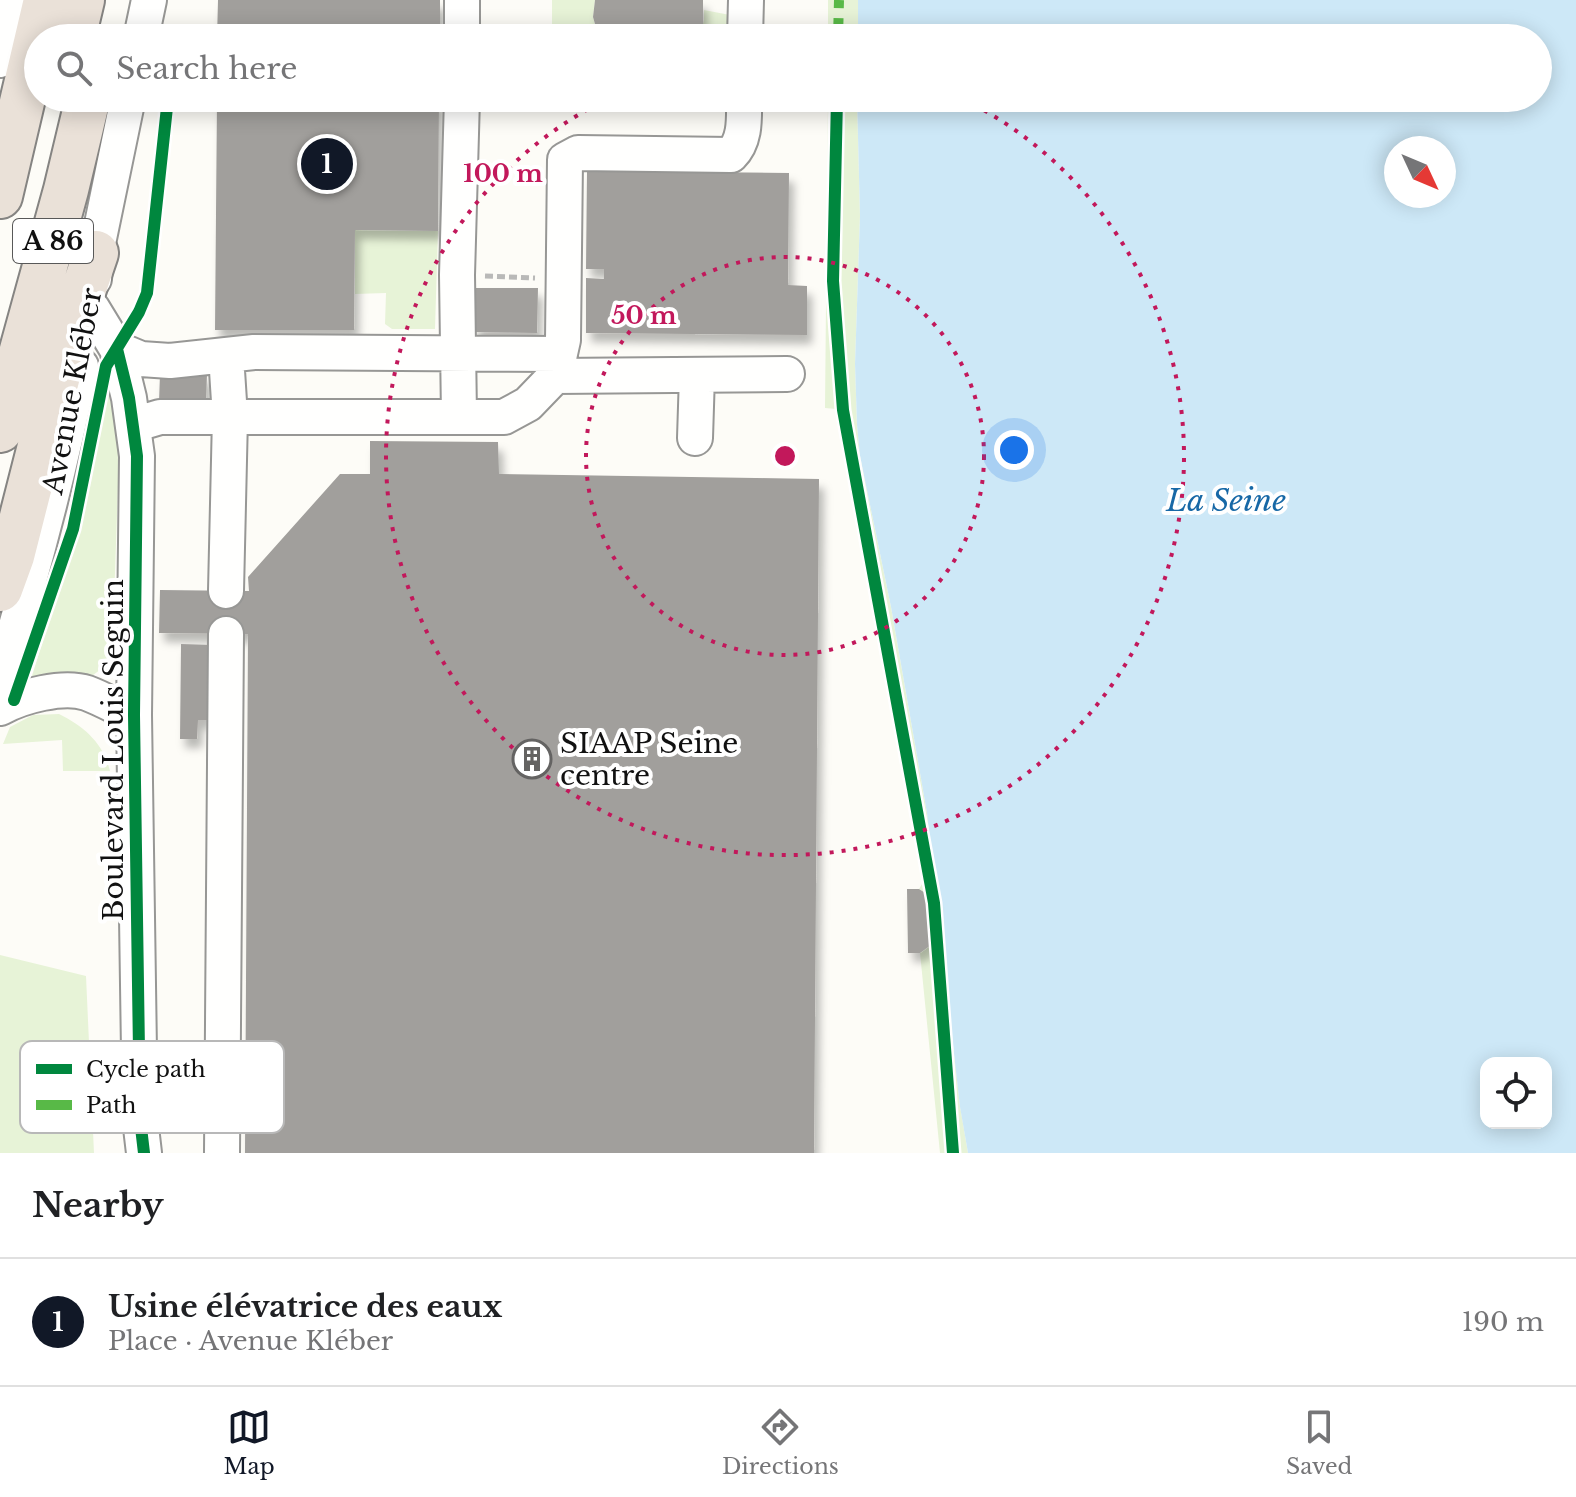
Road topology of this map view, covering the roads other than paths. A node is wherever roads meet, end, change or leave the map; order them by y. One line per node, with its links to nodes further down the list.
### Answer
1 (13, 0): 14 (street)
2 (46, 0): 8 (highway)
3 (82, 0): 9 (highway)
4 (110, 0): 10 (highway)
5 (149, 0): 11 (street)
6 (462, 0): 12 (street)
7 (746, 0): 13 (street)
8 (40, 24)
9 (76, 24)
10 (104, 24)
11 (144, 24)
12 (462, 24)
13 (745, 24)
14 (0, 60)
15 (24, 94): 21 (highway)
16 (54, 112): 24 (highway, A 86)
17 (85, 112): 34 (highway, A 86)
18 (125, 112): 22 (street, Avenue Kléber)
19 (462, 112): 27 (street)
20 (744, 112): 28 (street)
21 (0, 196)
22 (96, 253): 23 (street, Avenue Kléber); 36 (highway)
23 (92, 308): 25 (street, Boulevard Louis Seguin); 39 (street, Avenue Kléber)
24 (0, 327)
25 (117, 349): 26 (street); 33 (street, Boulevard Louis Seguin)
26 (226, 355): 27 (street); 32 (street)
27 (457, 355): 28 (street); 31 (street)
28 (558, 365): 30 (street); 31 (street)
29 (787, 374): 30 (street)
30 (697, 375): 35 (street)
31 (459, 416): 32 (street)
32 (230, 417): 33 (street); 37 (street)
33 (133, 425): 41 (street, Boulevard Louis Seguin)
34 (0, 430)
35 (695, 438)
36 (0, 589)
37 (226, 591)
38 (226, 634): 43 (street)
39 (0, 679)
40 (0, 708): 41 (street)
41 (134, 715): 42 (street, Boulevard Louis Seguin)
42 (139, 1041)
43 (223, 1041)
44 (142, 1133): 46 (street, Boulevard Louis Seguin)
45 (222, 1133): 47 (street)
46 (144, 1153)
47 (222, 1153)

